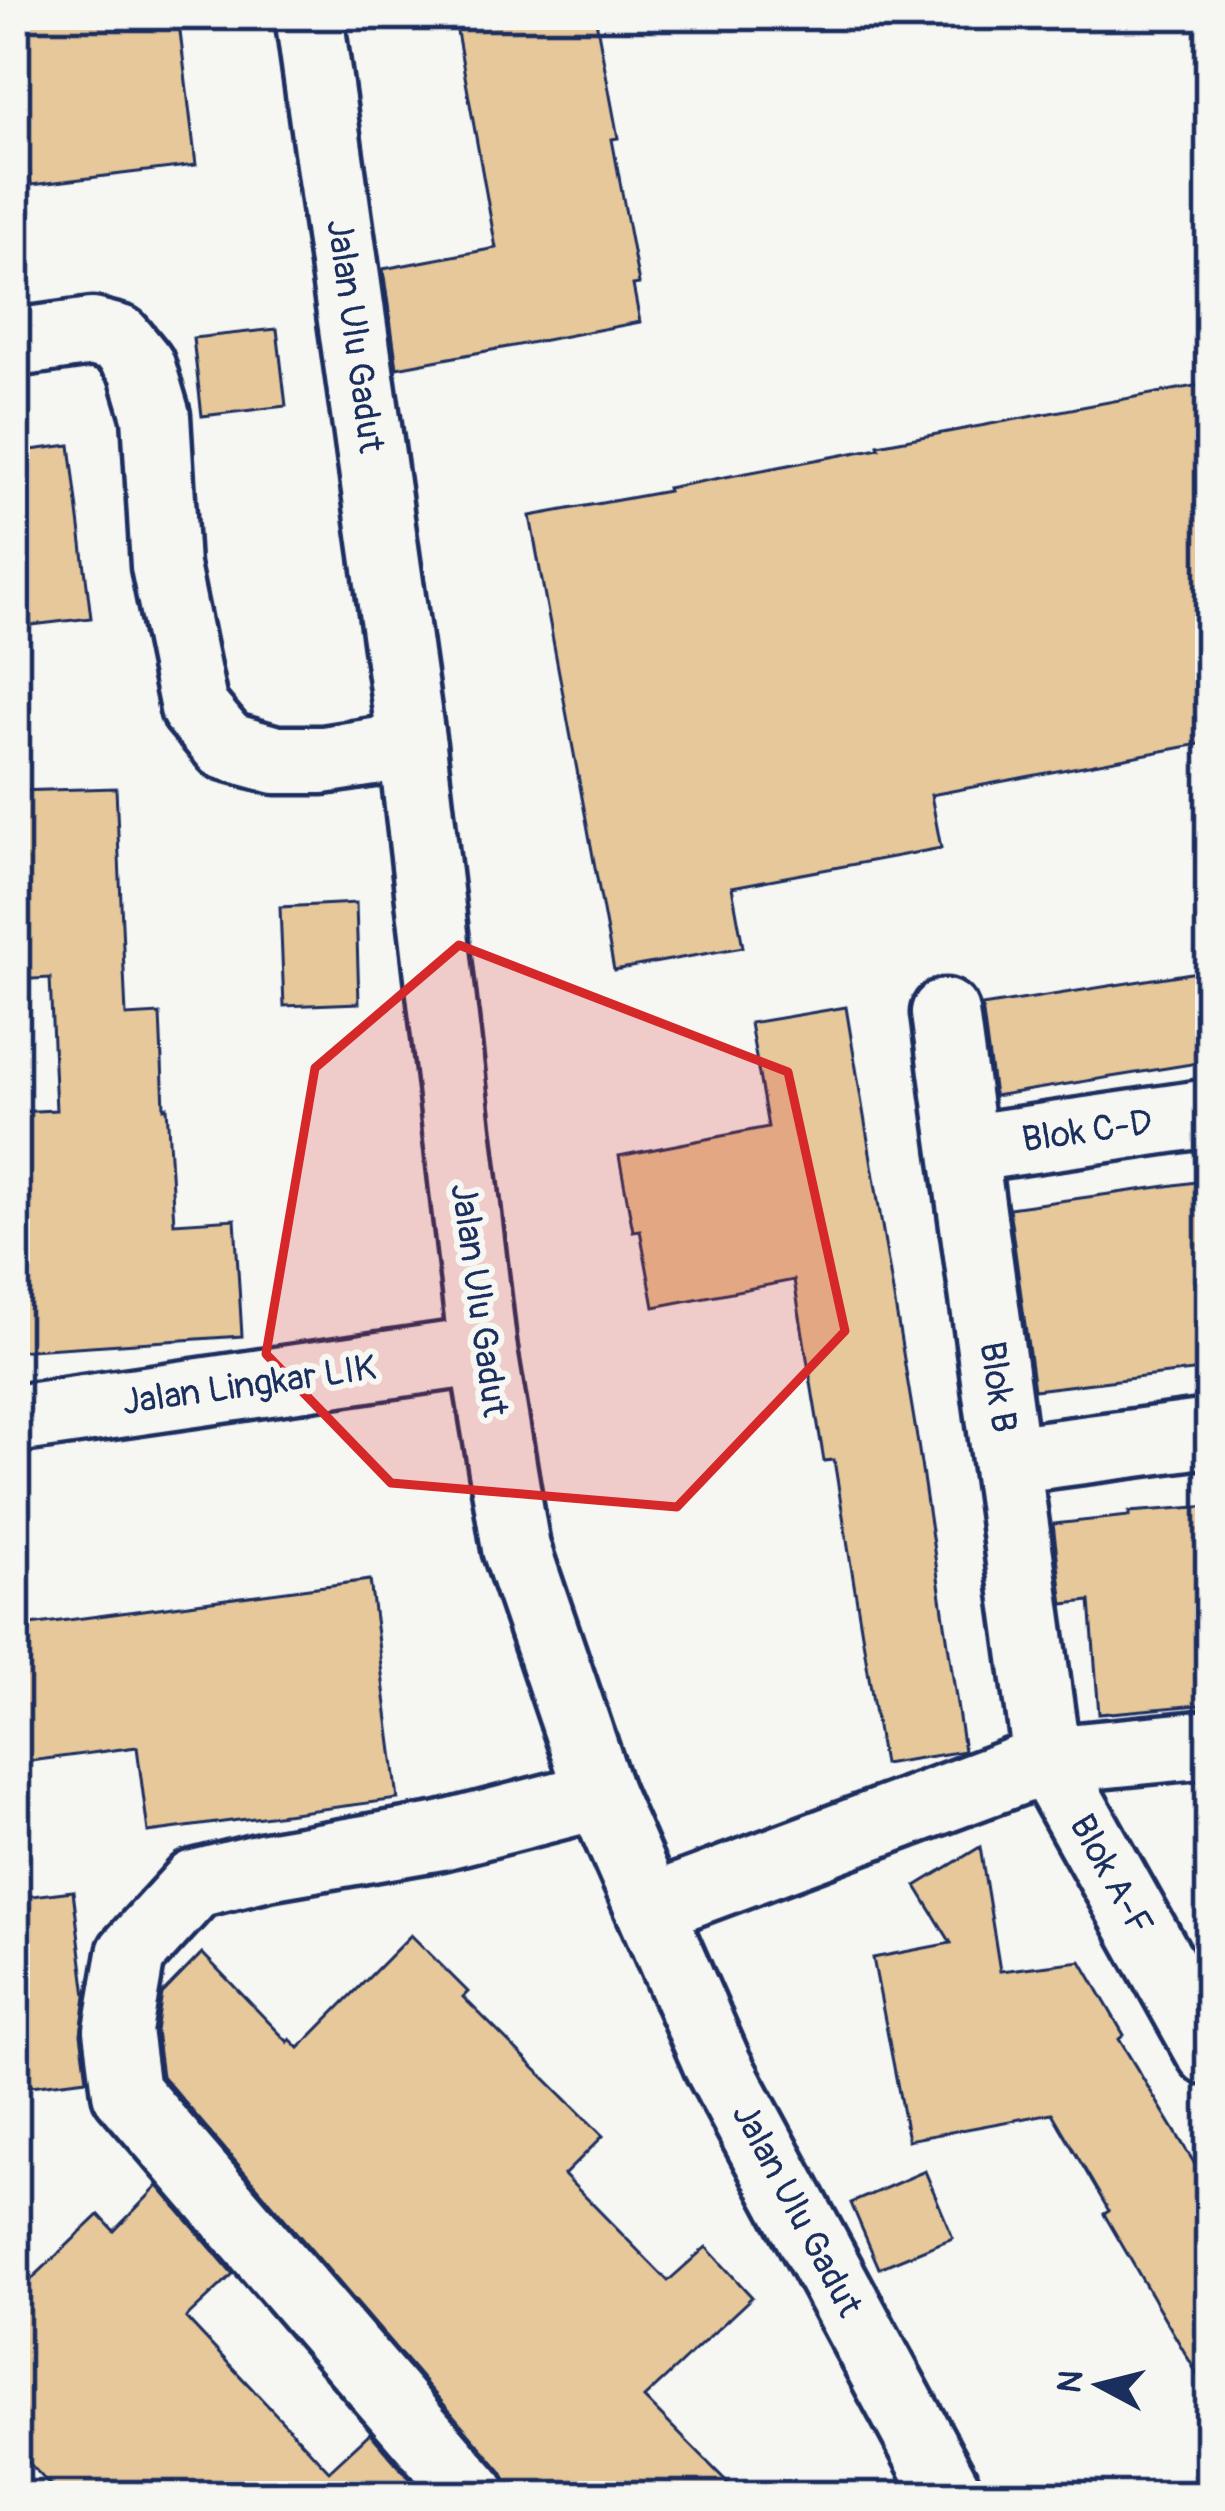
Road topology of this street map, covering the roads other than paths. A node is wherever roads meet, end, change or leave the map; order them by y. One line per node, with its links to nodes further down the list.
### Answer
1 (309, 15): 3 (street, Jalan Ulu Gadut)
2 (15, 343): 3 (street)
3 (412, 746): 7 (street, Jalan Ulu Gadut)
4 (945, 1013): 6 (street, Blok B)
5 (1210, 1113): 6 (street, Blok C-D)
6 (964, 1148): 10 (street, Blok B)
7 (483, 1352): 8 (street, Jalan Lingkar LIK); 13 (street, Jalan Ulu Gadut)
8 (15, 1418)
9 (1210, 1433): 10 (street)
10 (1008, 1460): 12 (street, Blok B)
11 (1210, 1744): 12 (street)
12 (1047, 1760): 14 (street); 15 (street, Blok A-F)
13 (600, 1795): 14 (street, Jalan Ulu Gadut); 16 (street)
14 (651, 1908): 17 (street, Jalan Ulu Gadut)
15 (1210, 2052)
16 (475, 2496)
17 (950, 2496)

